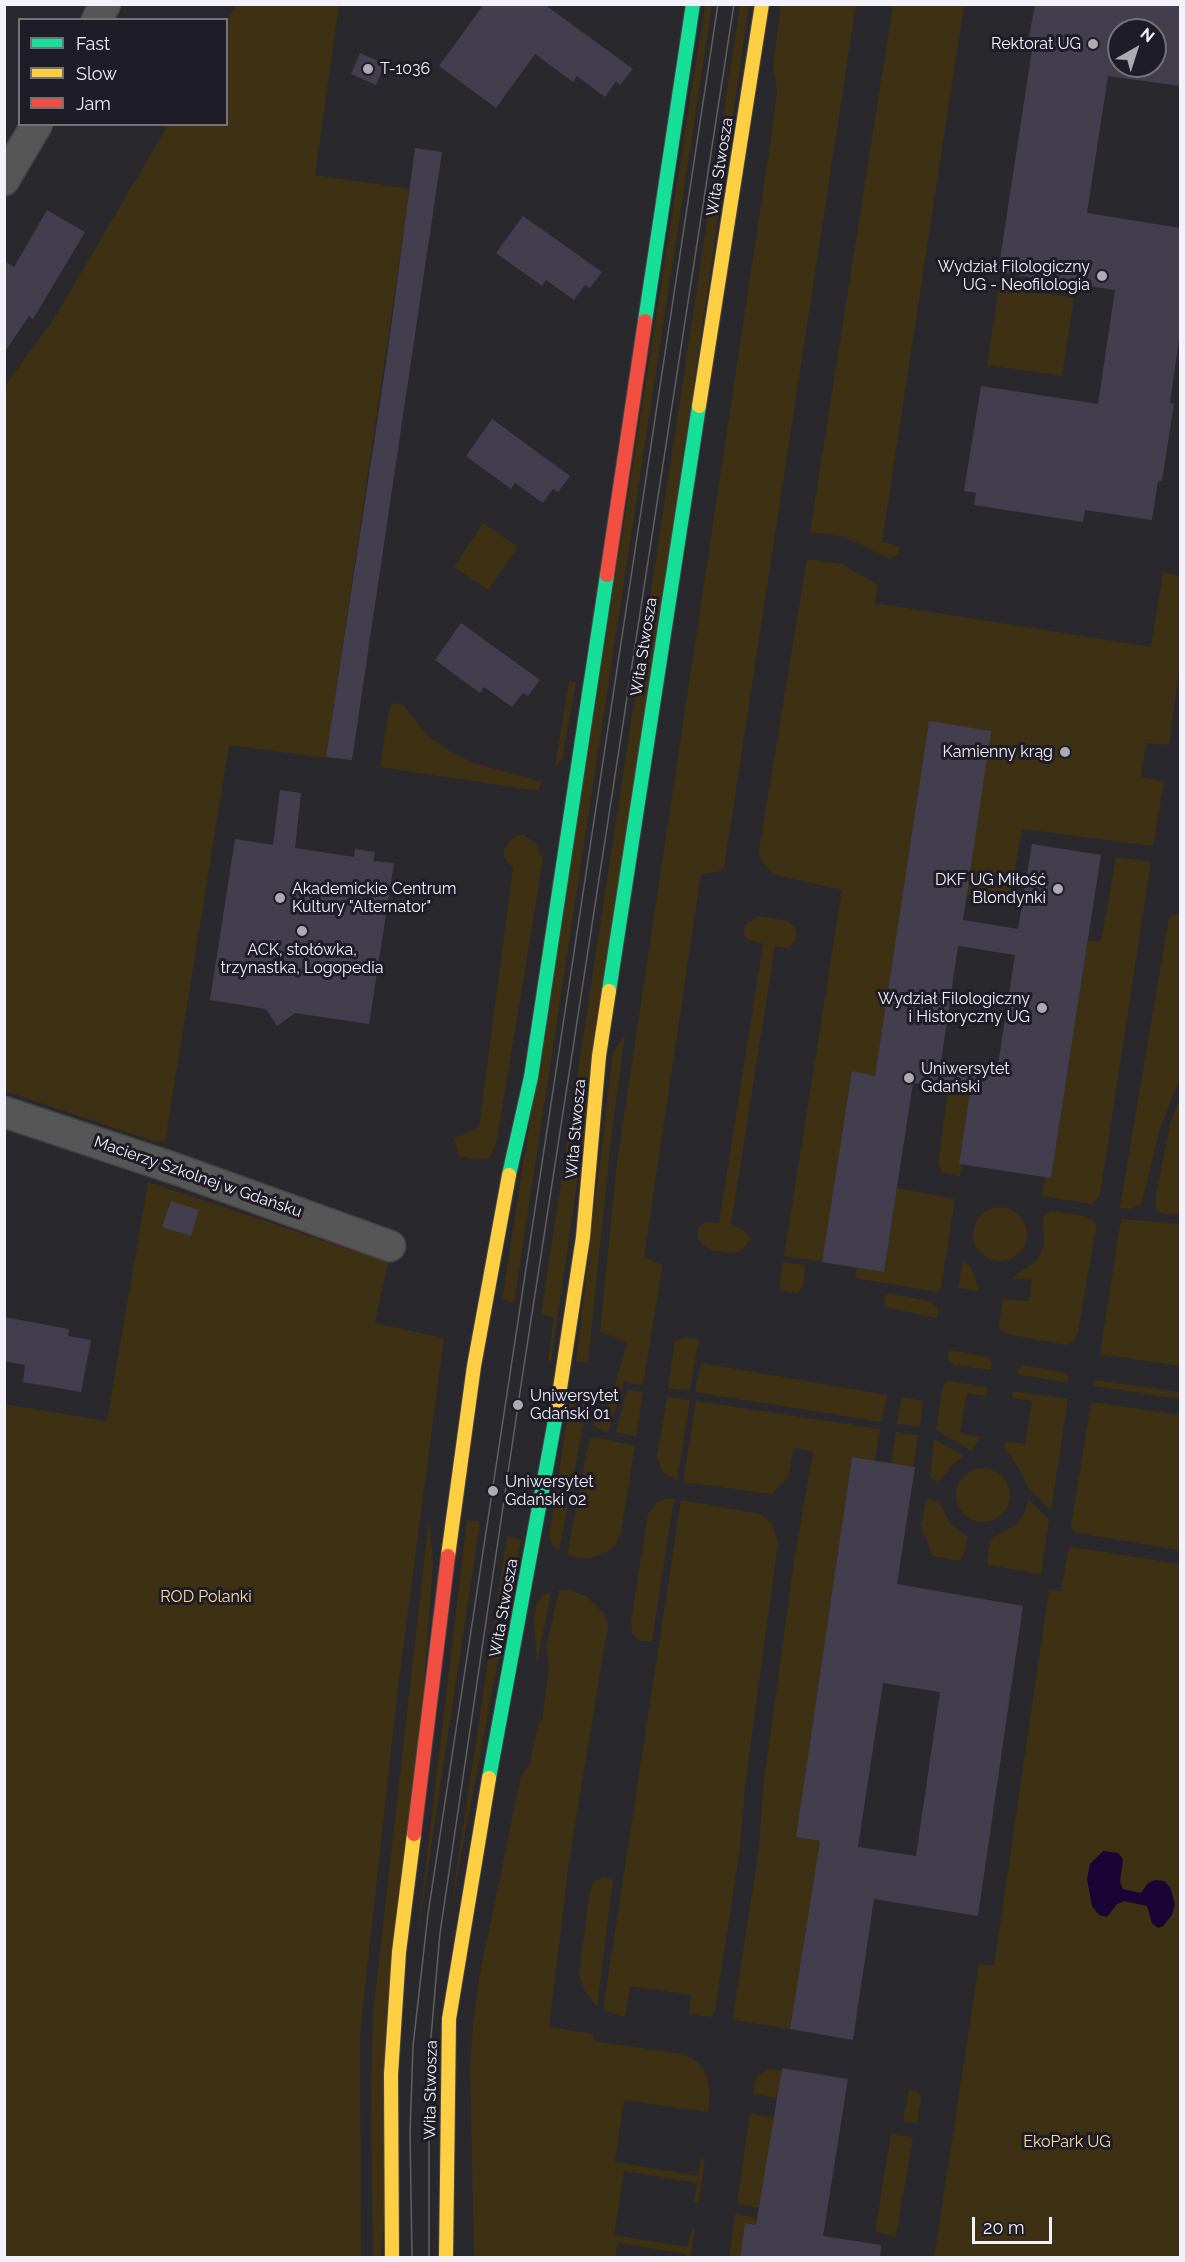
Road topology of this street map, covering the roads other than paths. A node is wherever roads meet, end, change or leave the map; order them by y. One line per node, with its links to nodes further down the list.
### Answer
1 (105, 4): 4 (street)
2 (693, 4): 9 (street)
3 (762, 4): 10 (street, Wita Stwosza)
4 (98, 18)
5 (36, 126): 6 (street)
6 (4, 180)
7 (4, 1112): 8 (street, Macierzy Szkolnej w Gdańsku)
8 (390, 1246)
9 (392, 2258)
10 (446, 2258)

